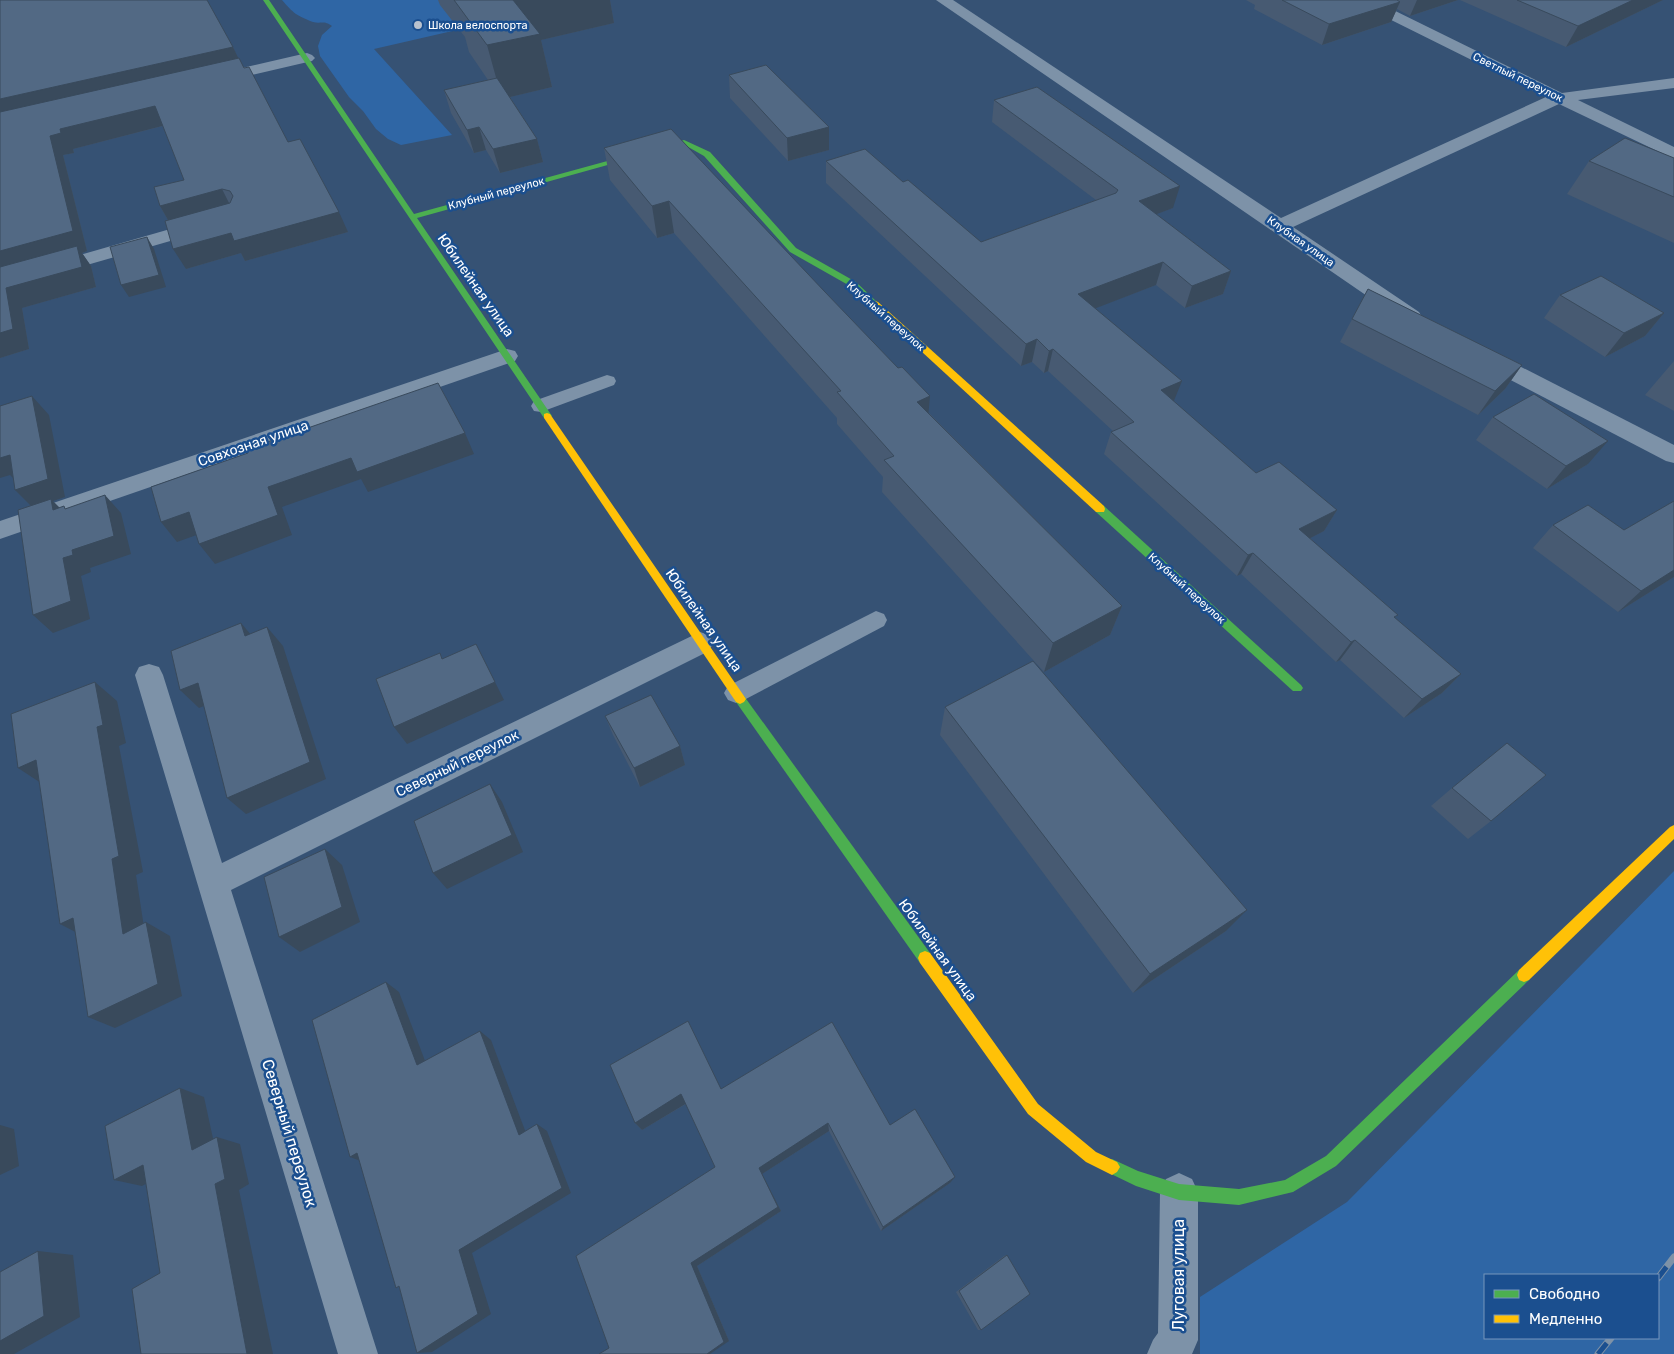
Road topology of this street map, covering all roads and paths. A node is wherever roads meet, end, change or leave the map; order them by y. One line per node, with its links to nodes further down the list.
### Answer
1 (266, 0): 4 (street, Юбилейная улица)
2 (943, 0): 11 (street, Клубная улица)
3 (1362, 0): 7 (street, Светлый переулок)
4 (307, 58): 5 (street); 9 (street, Юбилейная улица)
5 (202, 82)
6 (1674, 83): 7 (street)
7 (1558, 98): 8 (street, Светлый переулок); 11 (street)
8 (1674, 154)
9 (411, 217): 15 (street, Юбилейная улица); 23 (street, Клубный переулок)
10 (223, 220): 12 (street)
11 (1280, 226): 13 (street, Клубная улица)
12 (0, 284)
13 (1428, 327)
14 (1463, 346): 18 (street)
15 (507, 356): 17 (street, Юбилейная улица); 19 (street, Совхозная улица)
16 (607, 381): 17 (lane)
17 (541, 406): 21 (street, Юбилейная улица)
18 (1674, 455)
19 (0, 530)
20 (876, 620): 24 (lane)
21 (700, 642): 24 (street, Юбилейная улица); 26 (street, Северный переулок)
22 (149, 675): 26 (street, Северный переулок)
23 (1297, 688)
24 (736, 693): 27 (street, Юбилейная улица)
25 (1674, 831): 27 (street, Юбилейная улица)
26 (213, 883): 28 (street, Северный переулок)
27 (1179, 1192): 29 (street, Луговая улица)
28 (358, 1354)
29 (1167, 1354)

